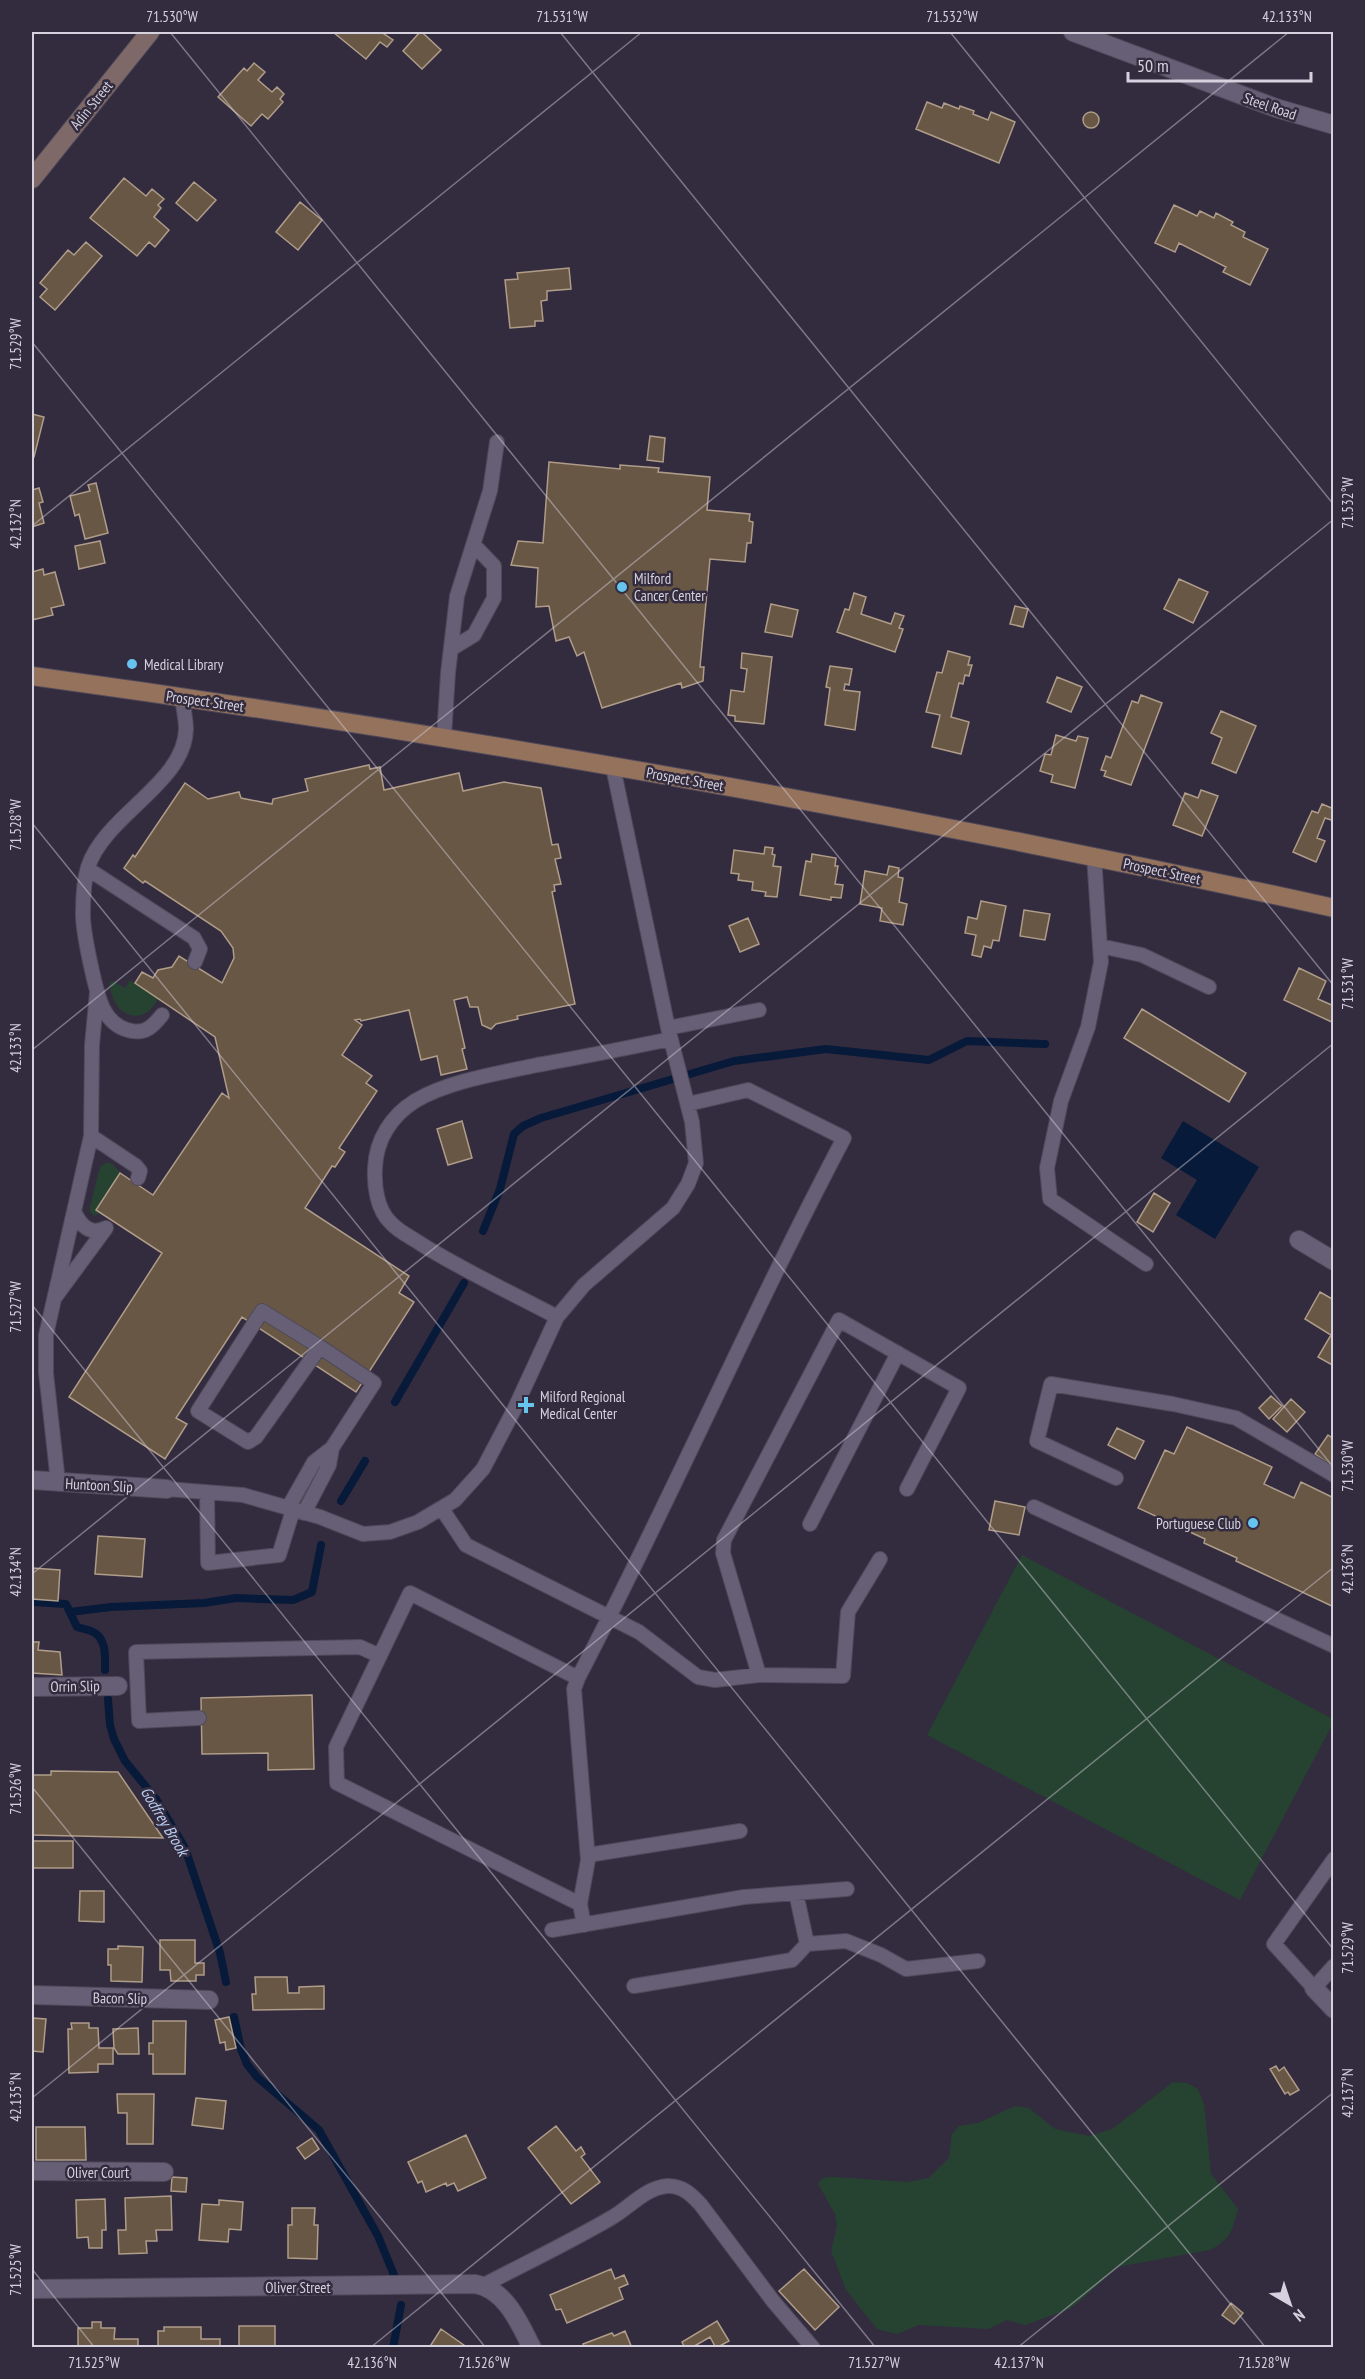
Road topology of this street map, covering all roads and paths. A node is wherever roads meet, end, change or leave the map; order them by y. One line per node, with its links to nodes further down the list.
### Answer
1 (150, 32): 4 (street, Adin Street)
2 (1073, 32): 3 (street, Steel Road)
3 (1334, 125)
4 (32, 179)
5 (497, 442): 6 (lane)
6 (474, 545): 7 (lane); 7 (lane)
7 (451, 649): 10 (lane)
8 (32, 676): 9 (main road, Prospect Street)
9 (182, 697): 10 (main road, Prospect Street); 13 (lane)
10 (444, 737): 11 (main road, Prospect Street)
11 (613, 767): 12 (main road, Prospect Street); 21 (lane)
12 (1094, 856): 14 (main road, Prospect Street); 15 (lane)
13 (88, 869): 16 (lane); 18 (lane)
14 (1334, 908)
15 (1100, 946): 17 (lane); 28 (lane)
16 (195, 962)
17 (1209, 987)
18 (97, 992): 20 (lane); 23 (lane)
19 (759, 1010): 21 (lane)
20 (162, 1015)
21 (670, 1034): 22 (lane); 30 (lane)
22 (686, 1098): 30 (lane); 45 (lane)
23 (91, 1136): 24 (lane); 25 (lane)
24 (138, 1178)
25 (74, 1211): 29 (lane); 29 (lane)
26 (1299, 1240): 27 (street)
27 (1334, 1261)
28 (1146, 1264)
29 (52, 1302): 36 (lane)
30 (557, 1317): 41 (lane)
31 (320, 1347): 31 (lane); 42 (lane)
32 (898, 1353): 38 (lane); 43 (lane); 48 (lane)
33 (1334, 1475): 34 (lane)
34 (1116, 1478)
35 (32, 1480): 36 (street, Huntoon Slip)
36 (58, 1482): 37 (street, Huntoon Slip)
37 (167, 1489): 39 (lane)
38 (906, 1489)
39 (207, 1493): 42 (lane); 42 (lane)
40 (1034, 1507): 46 (lane)
41 (442, 1509): 42 (lane); 45 (lane)
42 (295, 1510)
43 (810, 1524)
44 (880, 1559): 48 (lane)
45 (610, 1617): 48 (lane); 49 (lane)
46 (1334, 1646)
47 (380, 1656): 49 (lane); 50 (lane); 59 (lane)
48 (759, 1675)
49 (578, 1678): 55 (lane)
50 (137, 1685): 51 (lane); 53 (lane)
51 (118, 1686): 52 (street, Orrin Slip)
52 (32, 1687)
53 (199, 1718)
54 (740, 1831): 55 (lane)
55 (588, 1856): 59 (lane)
56 (1334, 1859): 66 (lane)
57 (847, 1889): 58 (lane)
58 (796, 1893): 60 (lane); 62 (lane)
59 (580, 1904): 60 (lane)
60 (584, 1925): 61 (lane)
61 (552, 1930)
62 (807, 1944): 63 (lane); 65 (lane)
63 (978, 1961)
64 (1334, 1966): 66 (lane)
65 (634, 1986)
66 (1314, 1988): 69 (street)
67 (32, 1995): 68 (street, Bacon Slip)
68 (209, 2000)
69 (1334, 2009)
70 (32, 2172): 71 (street, Oliver Court)
71 (164, 2172)
72 (484, 2285): 73 (street, Oliver Street); 74 (street); 75 (lane)
73 (32, 2289)
74 (532, 2348)
75 (813, 2348)

